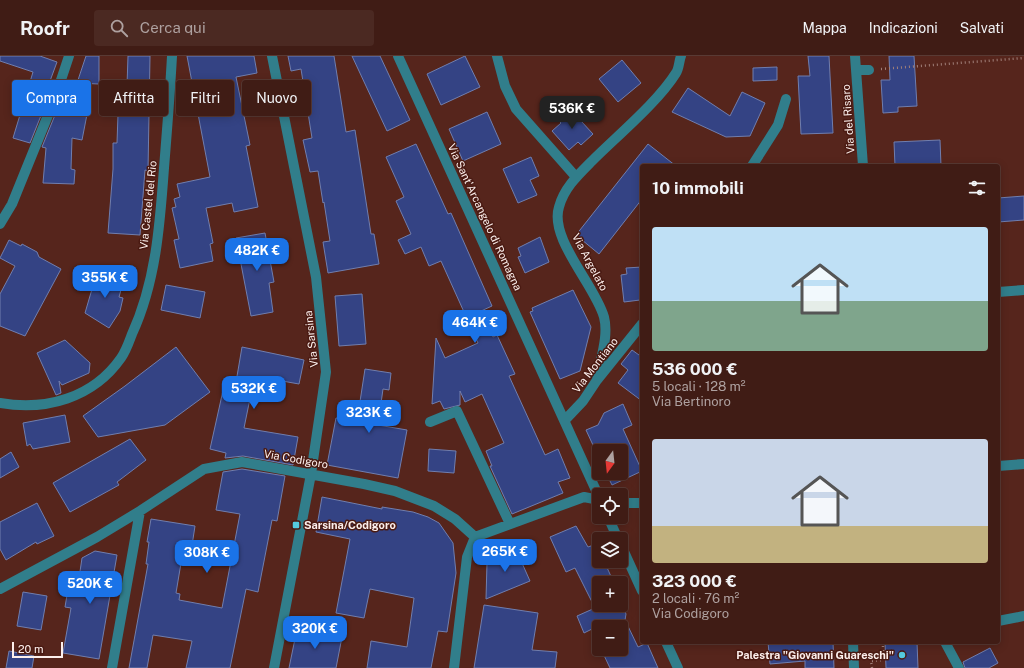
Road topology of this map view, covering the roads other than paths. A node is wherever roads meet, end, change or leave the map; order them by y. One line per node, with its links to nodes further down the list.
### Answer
1 (69, 56): 14 (street)
2 (172, 56): 19 (street, Via Castel del Rio)
3 (272, 56): 24 (street, Via Sarsina)
4 (398, 56): 20 (street, Via Sant'Arcangelo di Romagna)
5 (497, 56): 13 (street)
6 (681, 56): 13 (street, Via Argelato)
7 (856, 56): 8 (street, Via del Risaro)
8 (857, 70): 9 (street, Via del Risaro); 12 (street, Via del Risaro)
9 (868, 70)
10 (786, 99): 11 (street)
11 (753, 164)
12 (863, 164)
13 (576, 177): 18 (street, Via Argelato)
14 (0, 224)
15 (1024, 290): 16 (street)
16 (1000, 292)
17 (640, 327): 18 (street, Via Montiano)
18 (597, 380): 20 (street, Via Montiano)
19 (0, 403)
20 (565, 420): 25 (street, Via Sant'Arcangelo di Romagna)
21 (430, 422): 30 (street)
22 (1024, 464): 23 (street)
23 (1000, 466)
24 (311, 474): 29 (street, Via Codigoro); 31 (street, Via Codigoro); 41 (street, Via Sarsina)
25 (595, 488)
26 (592, 498): 30 (street)
27 (640, 500): 28 (street)
28 (628, 502)
29 (140, 511): 34 (street, Via Codigoro); 40 (street)
30 (510, 524): 31 (street)
31 (475, 537): 42 (street)
32 (628, 560): 33 (street)
33 (640, 587)
34 (0, 589)
35 (1024, 616): 36 (street)
36 (1000, 621)
37 (667, 644): 43 (street)
38 (852, 644): 44 (street)
39 (946, 644): 45 (street)
40 (112, 668)
41 (274, 668)
42 (454, 668)
43 (678, 668)
44 (854, 668)
45 (959, 668)

